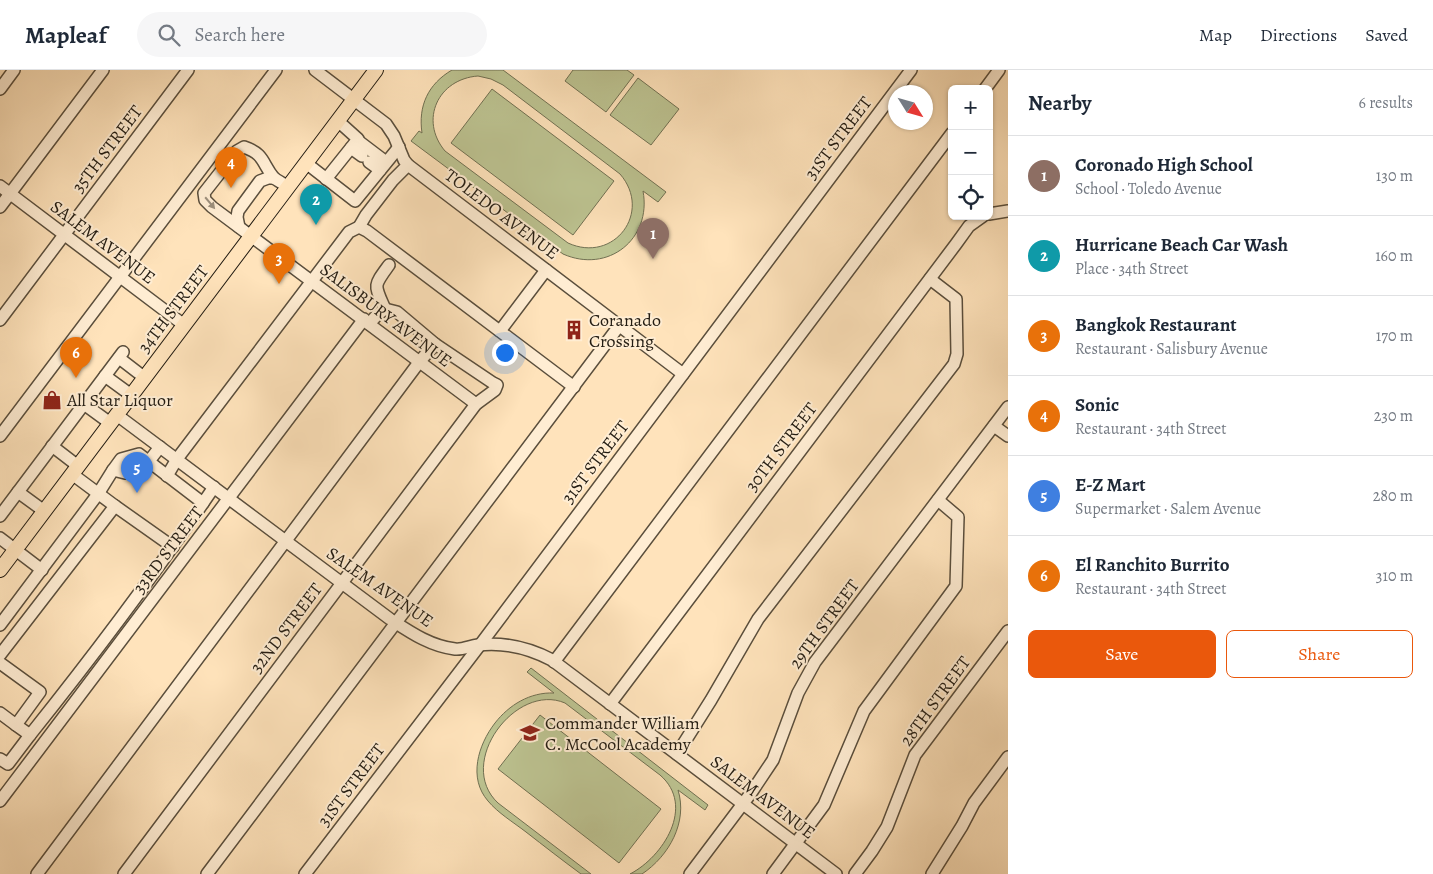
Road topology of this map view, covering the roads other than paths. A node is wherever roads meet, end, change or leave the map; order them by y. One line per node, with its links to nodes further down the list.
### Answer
1 (14, 70): 10 (street)
2 (103, 70): 23 (street)
3 (188, 70): 30 (street, 35TH STREET)
4 (276, 70): 34 (street)
5 (315, 70): 11 (street, TOLEDO AVENUE)
6 (376, 70): 11 (main road, 34TH STREET)
7 (911, 70): 45 (street, 31ST STREET)
8 (999, 70): 9 (street)
9 (988, 85)
10 (0, 88)
11 (354, 99): 12 (main road, 34TH STREET); 15 (street, TOLEDO AVENUE)
12 (338, 121): 14 (street); 16 (main road, 34TH STREET)
13 (948, 138): 86 (street)
14 (354, 144): 18 (street); 18 (street); 20 (street)
15 (399, 147): 17 (street, TOLEDO AVENUE); 18 (street)
16 (306, 163): 20 (street); 22 (main road, 34TH STREET)
17 (408, 165): 29 (street); 33 (street, TOLEDO AVENUE)
18 (383, 166): 20 (street)
19 (274, 178): 22 (street); 28 (street); 28 (street, SALISBURY AVENUE, one-way to 28)
20 (326, 179)
21 (0, 186): 23 (street, SALEM AVENUE)
22 (288, 187): 31 (main road, 34TH STREET)
23 (10, 194): 24 (street); 30 (street, SALEM AVENUE)
24 (0, 207)
25 (1008, 211): 26 (street)
26 (993, 213)
27 (977, 220): 35 (street, 30TH STREET)
28 (239, 227): 31 (street, SALISBURY AVENUE)
29 (359, 227): 36 (street); 42 (street)
30 (64, 235): 34 (street, SALEM AVENUE); 38 (street, 35TH STREET)
31 (251, 236): 36 (street, SALISBURY AVENUE); 40 (main road, 34TH STREET)
32 (389, 265): 37 (street)
33 (546, 270): 41 (street, TOLEDO AVENUE); 42 (street)
34 (120, 277): 40 (street, SALEM AVENUE); 55 (street)
35 (930, 278): 88 (street, 30TH STREET); 92 (street)
36 (312, 281): 39 (street, SALISBURY AVENUE); 59 (street)
37 (385, 309): 39 (street, 33RD STREET); 43 (street)
38 (0, 320)
39 (367, 321): 44 (street, SALISBURY AVENUE); 68 (street, 33RD STREET)
40 (184, 325): 47 (main road, 34TH STREET)
41 (619, 326): 45 (street, TOLEDO AVENUE); 48 (street)
42 (500, 331): 48 (street)
43 (435, 344): 44 (street); 51 (street, 32ND STREET)
44 (420, 361): 51 (street, SALISBURY AVENUE); 75 (street)
45 (683, 374): 84 (street, 31ST STREET)
46 (105, 376): 47 (street); 49 (street); 50 (street)
47 (145, 378): 49 (main road, 34TH STREET)
48 (574, 387): 81 (street)
49 (131, 396): 53 (main road, 34TH STREET)
50 (84, 404): 53 (street, SALEM AVENUE); 57 (street)
51 (476, 404): 80 (street, 32ND STREET)
52 (1008, 407): 54 (street, 29TH STREET)
53 (114, 419): 58 (street, SALEM AVENUE); 61 (main road, 34TH STREET)
54 (994, 426): 56 (street); 69 (street, 29TH STREET)
55 (0, 436)
56 (1008, 436)
57 (52, 446): 61 (street); 66 (street)
58 (160, 447): 59 (street, SALEM AVENUE); 60 (street)
59 (177, 460): 62 (street, SALEM AVENUE); 63 (street)
60 (149, 462): 63 (street); 67 (street)
61 (75, 470): 67 (street); 72 (main road, 34TH STREET)
62 (198, 475): 64 (street, SALEM AVENUE); 65 (street)
63 (167, 476): 65 (street)
64 (214, 487): 68 (street, SALEM AVENUE); 70 (street)
65 (187, 490): 70 (street)
66 (18, 492): 72 (street); 73 (street)
67 (98, 494): 71 (street); 79 (street)
68 (229, 498): 75 (street, SALEM AVENUE); 95 (street, 33RD STREET)
69 (938, 500): 96 (street, 29TH STREET); 97 (street)
70 (203, 502): 76 (street)
71 (115, 506): 76 (street); 85 (street)
72 (44, 511): 77 (main road, 34TH STREET)
73 (0, 516)
74 (0, 538): 77 (street)
75 (286, 541): 80 (street, SALEM AVENUE); 98 (street)
76 (173, 547): 91 (street)
77 (15, 550): 78 (main road, 34TH STREET); 79 (street)
78 (0, 570)
79 (42, 570): 82 (street)
80 (342, 583): 81 (street, SALEM AVENUE); 99 (street, 32ND STREET)
81 (395, 623): 84 (street, SALEM AVENUE); 100 (street)
82 (0, 625)
83 (1008, 631): 105 (street, 28TH STREET)
84 (480, 645): 86 (street, SALEM AVENUE); 101 (street, 31ST STREET)
85 (0, 655)
86 (554, 662): 88 (street, SALEM AVENUE)
87 (0, 663): 90 (street)
88 (610, 704): 92 (street, SALEM AVENUE)
89 (0, 713): 90 (street)
90 (16, 724): 91 (street)
91 (30, 735): 94 (street)
92 (676, 754): 96 (street, SALEM AVENUE)
93 (1008, 758): 106 (street)
94 (0, 759)
95 (0, 801)
96 (743, 804): 97 (street, SALEM AVENUE); 102 (street, 29TH STREET)
97 (795, 844): 103 (street); 104 (street, SALEM AVENUE)
98 (37, 874)
99 (124, 874)
100 (207, 874)
101 (306, 874)
102 (690, 874)
103 (773, 874)
104 (836, 874)
105 (855, 874)
106 (932, 874)

